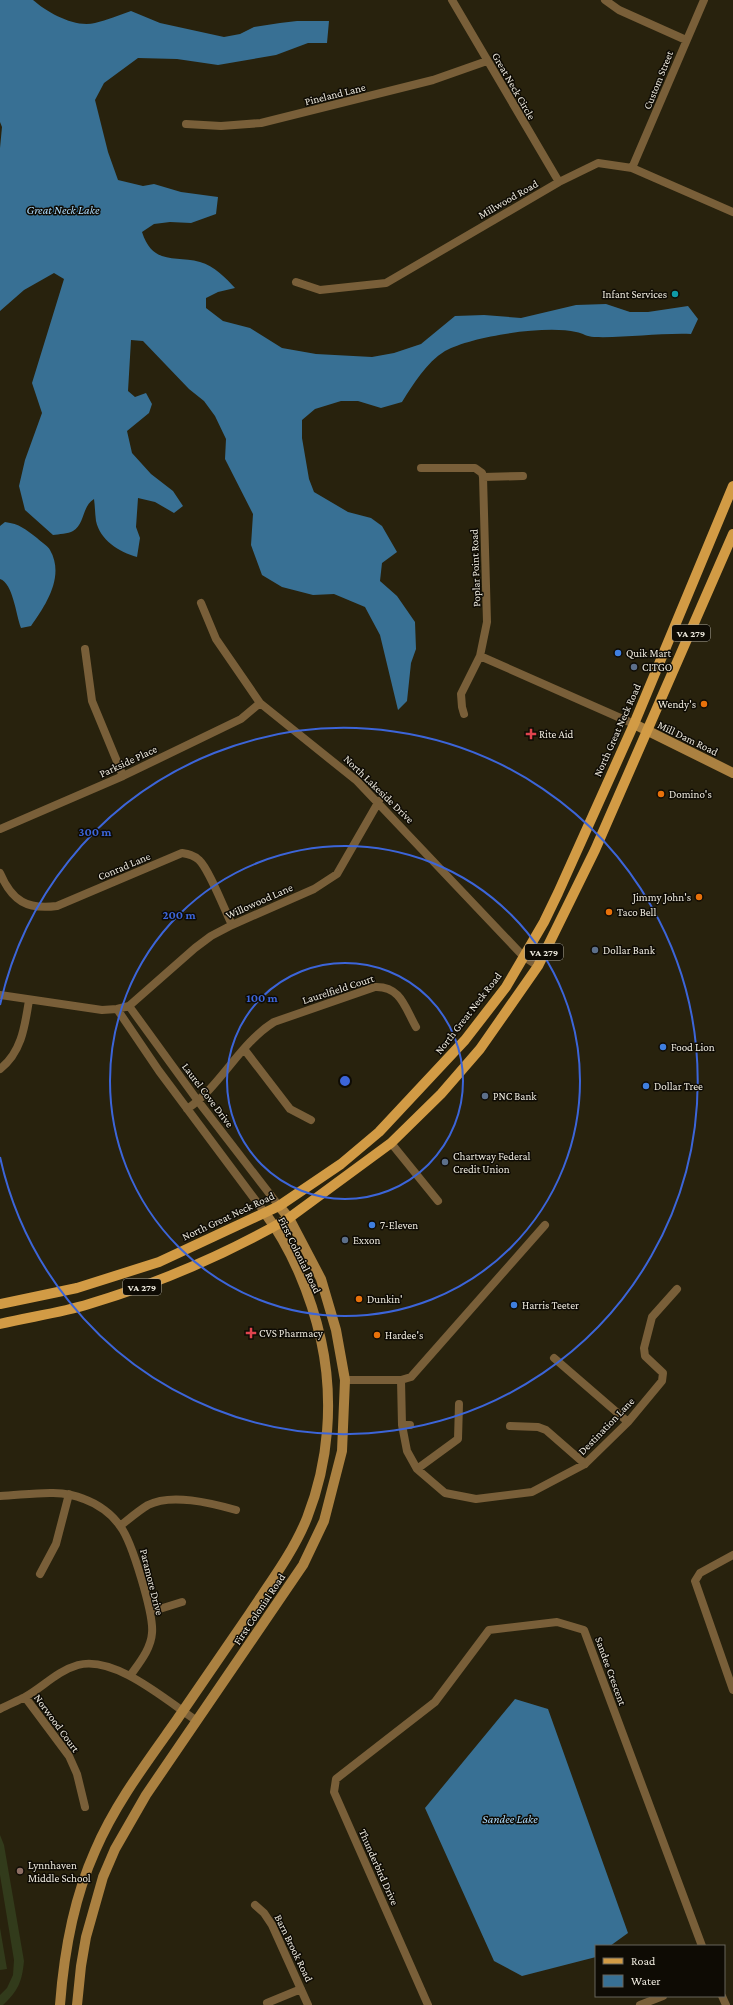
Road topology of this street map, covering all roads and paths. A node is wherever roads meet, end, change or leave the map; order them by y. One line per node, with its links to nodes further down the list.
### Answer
1 (452, 0): 5 (street, Great Neck Circle)
2 (605, 0): 4 (street)
3 (704, 0): 4 (street, Custom Street)
4 (686, 40): 7 (street, Custom Street)
5 (486, 61): 6 (street, Pineland Lane); 8 (street, Great Neck Circle)
6 (186, 124)
7 (632, 168): 8 (street, Millwood Road); 9 (street, Millwood Road)
8 (559, 182): 10 (street, Millwood Road)
9 (732, 209)
10 (296, 282)
11 (421, 468): 13 (street)
12 (523, 476): 13 (street)
13 (483, 478): 18 (street, Poplar Point Road)
14 (733, 486): 21 (main road, North Great Neck Road / VA 279)
15 (733, 534): 22 (main road, VA 279)
16 (201, 603): 19 (street, North Lakeside Drive)
17 (85, 649): 24 (street)
18 (480, 656): 20 (street, Poplar Point Road); 21 (street)
19 (260, 703): 24 (street, Parkside Place); 25 (street, North Lakeside Drive)
20 (464, 714)
21 (634, 724): 22 (main road, Mill Dam Road); 29 (main road, North Great Neck Road / VA 279)
22 (648, 732): 23 (main road, Mill Dam Road); 30 (main road, VA 279)
23 (733, 773)
24 (123, 776): 26 (street, Parkside Place)
25 (379, 801): 28 (street, Willowood Lane); 29 (street, North Lakeside Drive)
26 (0, 829)
27 (0, 873): 28 (street, Conrad Lane)
28 (232, 925): 33 (street, Willowood Lane)
29 (524, 956): 30 (street, North Lakeside Drive); 43 (main road, North Great Neck Road / VA 279)
30 (538, 966): 41 (main road, VA 279)
31 (0, 995): 32 (street)
32 (29, 1000): 34 (street); 37 (street)
33 (129, 1006): 34 (street); 38 (street, Laurel Cove Drive)
34 (117, 1010): 39 (street)
35 (416, 1027): 36 (street, Laurelfield Court)
36 (244, 1049): 38 (street, Laurelfield Court); 40 (street)
37 (0, 1068)
38 (198, 1101): 39 (street, Laurelfield Court); 43 (street, Laurel Cove Drive)
39 (187, 1109): 44 (street)
40 (311, 1120)
41 (391, 1143): 42 (street); 45 (main road, VA 279)
42 (438, 1201)
43 (279, 1206): 44 (main road, North Great Neck Road / VA 279); 45 (main road, First Colonial Road)
44 (265, 1213): 46 (main road, First Colonial Road); 49 (main road, North Great Neck Road / VA 279)
45 (289, 1218): 46 (main road, VA 279); 52 (main road, First Colonial Road)
46 (275, 1226): 50 (main road, VA 279); 72 (main road, First Colonial Road)
47 (545, 1226): 53 (street)
48 (677, 1289): 55 (street, Destination Lane)
49 (0, 1304)
50 (0, 1324)
51 (554, 1358): 55 (street)
52 (345, 1380): 53 (street); 73 (main road, First Colonial Road)
53 (401, 1380): 58 (street, Destination Lane)
54 (459, 1404): 58 (street)
55 (628, 1422): 57 (street, Destination Lane)
56 (510, 1426): 57 (street)
57 (585, 1464): 58 (street, Destination Lane)
58 (417, 1470)
59 (69, 1494): 60 (street, Paramore Drive); 62 (street, Paramore Drive); 64 (street)
60 (0, 1496)
61 (236, 1510): 62 (street)
62 (120, 1526): 66 (street, Paramore Drive)
63 (733, 1555): 67 (street)
64 (40, 1574)
65 (182, 1602): 66 (street)
66 (150, 1612): 68 (street, Paramore Drive)
67 (730, 1673): 69 (street)
68 (130, 1676): 70 (street); 72 (street)
69 (733, 1690)
70 (25, 1697): 71 (street); 75 (street, Norwood Court)
71 (0, 1709)
72 (182, 1712): 73 (street); 81 (main road, First Colonial Road)
73 (197, 1721): 82 (main road, First Colonial Road)
74 (373, 1751): 77 (street, Sandee Crescent); 84 (street, Thunderbird Drive)
75 (85, 1807)
76 (255, 1905): 78 (street, Barn Brook Road)
77 (702, 1945)
78 (301, 1989): 80 (street); 83 (street, Barn Brook Road)
79 (660, 1997): 85 (street)
80 (266, 2003)
81 (60, 2005)
82 (77, 2005)
83 (308, 2005)
84 (428, 2005)
85 (640, 2005)

